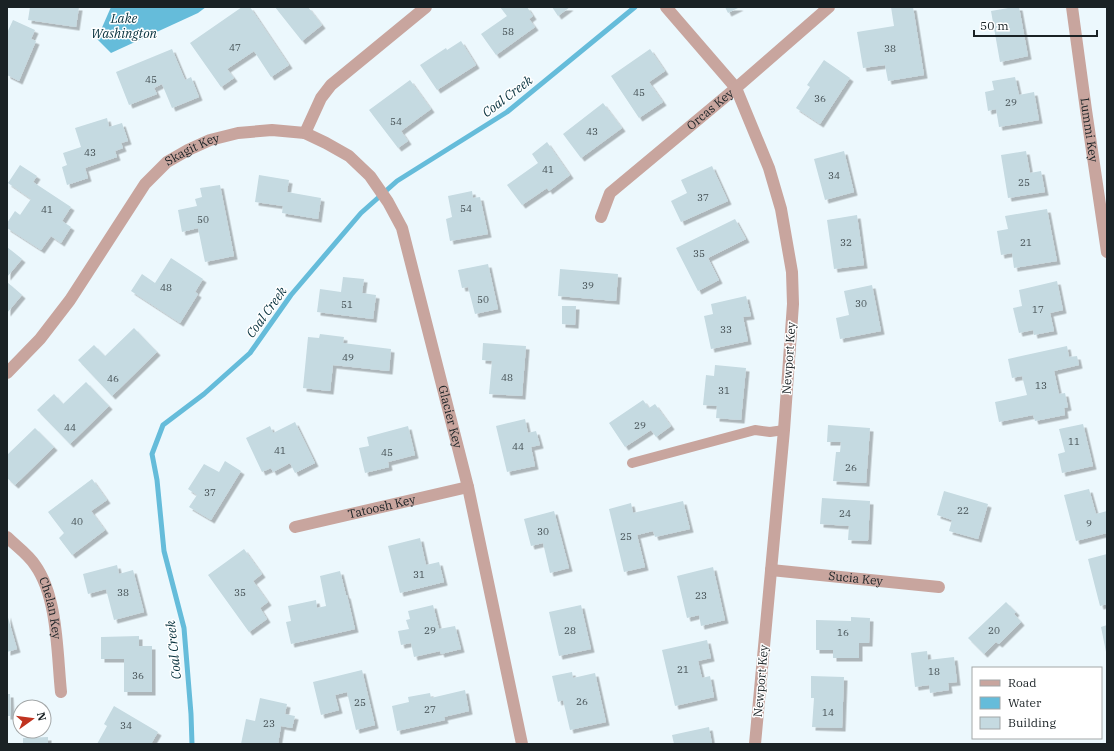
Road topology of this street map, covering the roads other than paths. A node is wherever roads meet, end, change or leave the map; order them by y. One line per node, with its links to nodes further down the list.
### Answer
1 (426, 7): 6 (street)
2 (666, 7): 5 (street, Newport Key)
3 (829, 7): 5 (street, Orcas Key)
4 (1072, 7): 8 (street, Lummi Key)
5 (736, 88): 7 (street, Orcas Key); 10 (street, Newport Key)
6 (306, 133): 9 (street, Skagit Key); 12 (street, Glacier Key)
7 (601, 218)
8 (1107, 252)
9 (7, 373)
10 (784, 430): 11 (lane); 15 (street, Newport Key)
11 (632, 463)
12 (468, 487): 13 (street, Tatoosh Key); 18 (street, Glacier Key)
13 (295, 527)
14 (7, 537): 17 (street, Chelan Key)
15 (771, 570): 16 (street, Sucia Key); 19 (street, Newport Key)
16 (939, 587)
17 (61, 692)
18 (522, 744)
19 (755, 744)

